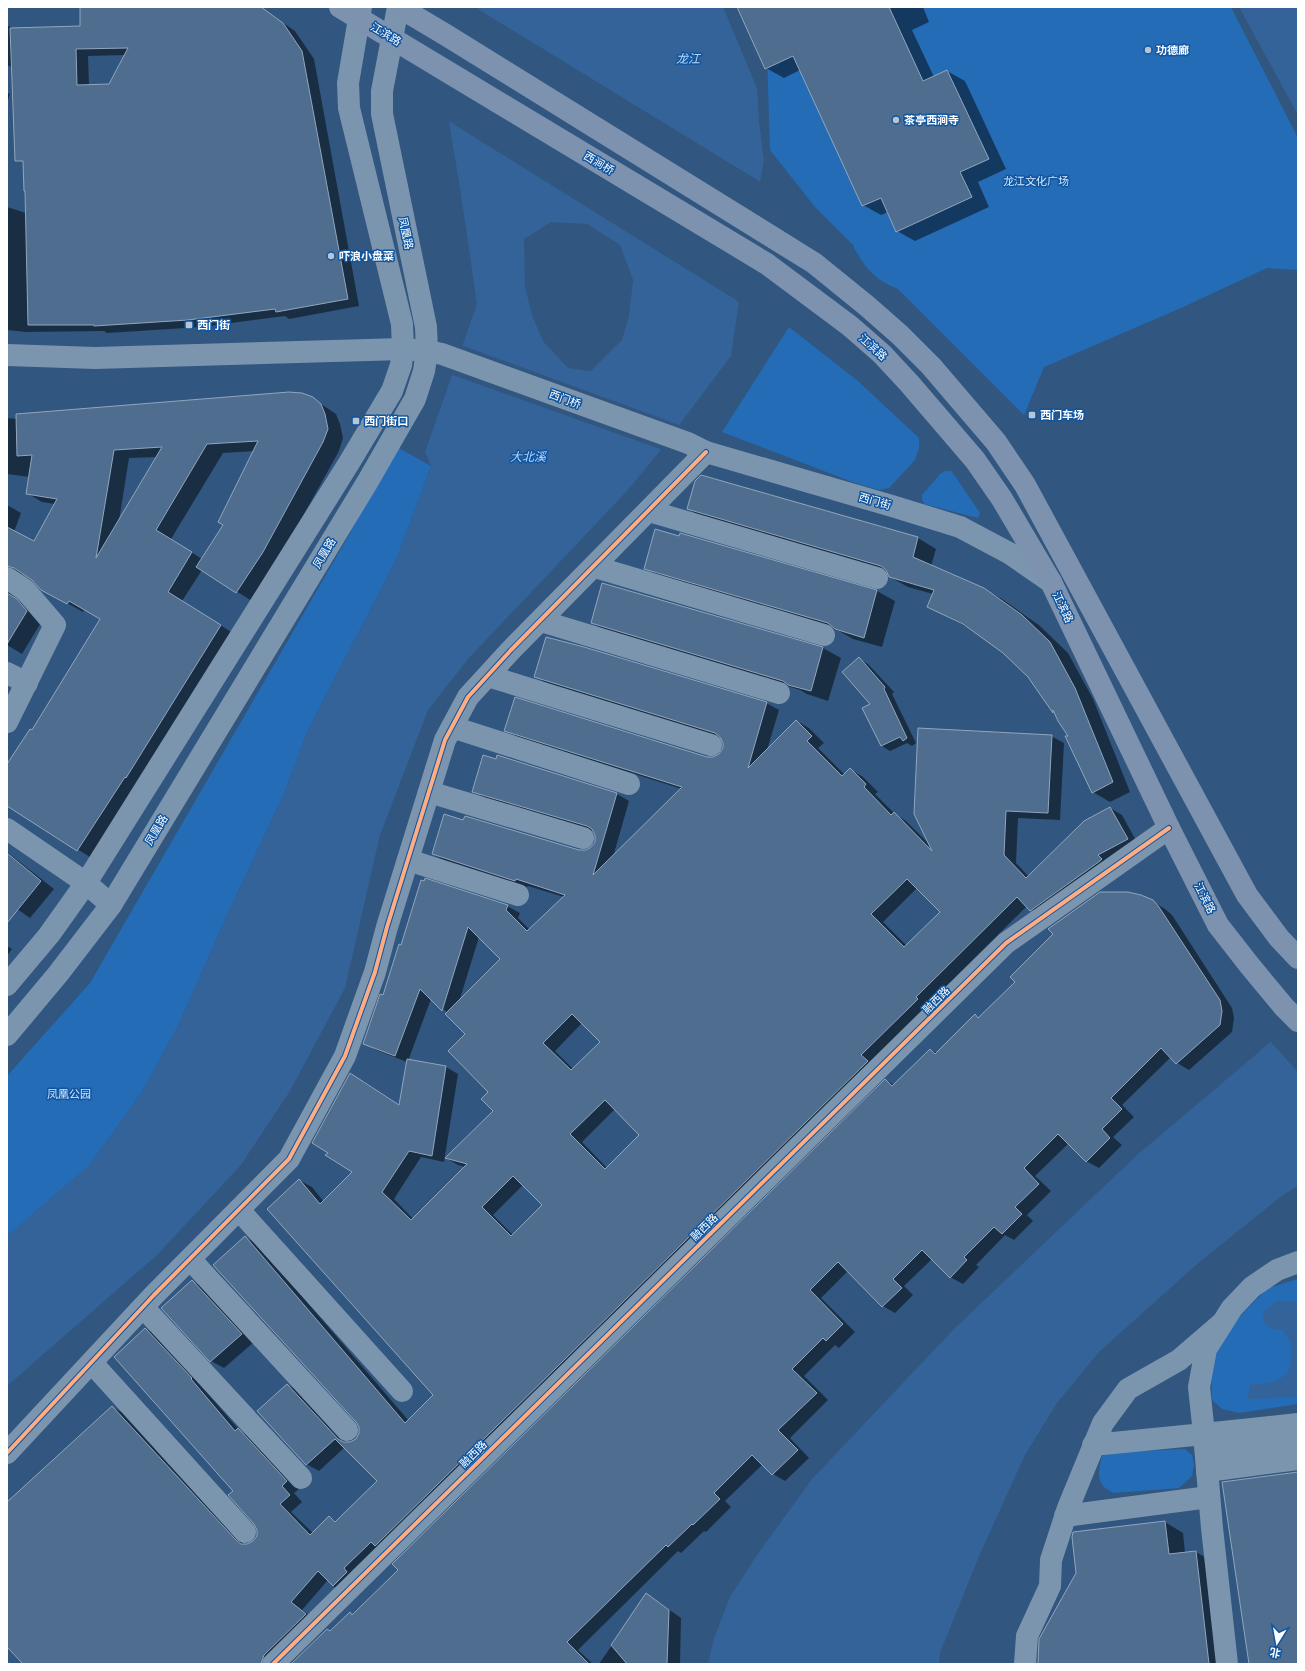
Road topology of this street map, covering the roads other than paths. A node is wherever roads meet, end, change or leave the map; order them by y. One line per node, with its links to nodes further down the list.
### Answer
1 (340, 7): 3 (main road, 江滨路)
2 (399, 7): 4 (street, 凤凰路); 34 (main road)
3 (360, 13): 4 (main road, 江滨路); 7 (street)
4 (393, 38): 5 (main road, 江滨路); 8 (street, 凤凰路)
5 (431, 61): 6 (main road, 西涧桥)
6 (767, 264): 15 (main road, 江滨路)
7 (403, 349): 8 (street); 9 (street); 31 (street)
8 (434, 352): 10 (street, 西门桥); 33 (street, 凤凰路)
9 (7, 355)
10 (697, 448): 11 (street); 15 (street, 西门街)
11 (649, 511): 12 (street); 14 (street)
12 (595, 566): 16 (street); 17 (street)
13 (7, 578): 20 (street)
14 (877, 578)
15 (1051, 582): 27 (main road, 江滨路)
16 (541, 621): 19 (street); 21 (street)
17 (824, 635)
18 (7, 673): 20 (street)
19 (488, 676): 23 (street); 24 (street)
20 (26, 683): 22 (street)
21 (779, 693)
22 (7, 722)
23 (452, 727): 25 (street); 26 (street)
24 (711, 745)
25 (629, 784)
26 (429, 792): 29 (street); 30 (street)
27 (1169, 828): 36 (main road, 江滨路); 56 (street, 融西路)
28 (7, 829): 31 (street)
29 (583, 838)
30 (408, 860): 32 (street); 38 (street)
31 (86, 883): 33 (street); 35 (street)
32 (518, 895)
33 (111, 905): 37 (street, 凤凰路)
34 (1298, 958)
35 (7, 985)
36 (1291, 1014)
37 (7, 1035)
38 (239, 1210): 39 (street); 44 (street)
39 (190, 1259): 41 (street); 46 (street)
40 (1298, 1262): 42 (street)
41 (143, 1307): 43 (street); 52 (street)
42 (1222, 1323): 48 (street); 49 (street)
43 (92, 1363): 50 (street); 55 (street)
44 (402, 1391)
45 (1298, 1424): 49 (street)
46 (347, 1430)
47 (1298, 1442): 49 (street)
48 (1093, 1445): 49 (street); 54 (street)
49 (1206, 1452): 51 (street); 53 (street)
50 (7, 1453)
51 (1298, 1459)
52 (301, 1478)
53 (1209, 1497): 54 (street); 58 (street)
54 (1065, 1516): 57 (street)
55 (245, 1532)
56 (273, 1664)
57 (1025, 1664)
58 (1227, 1664)

